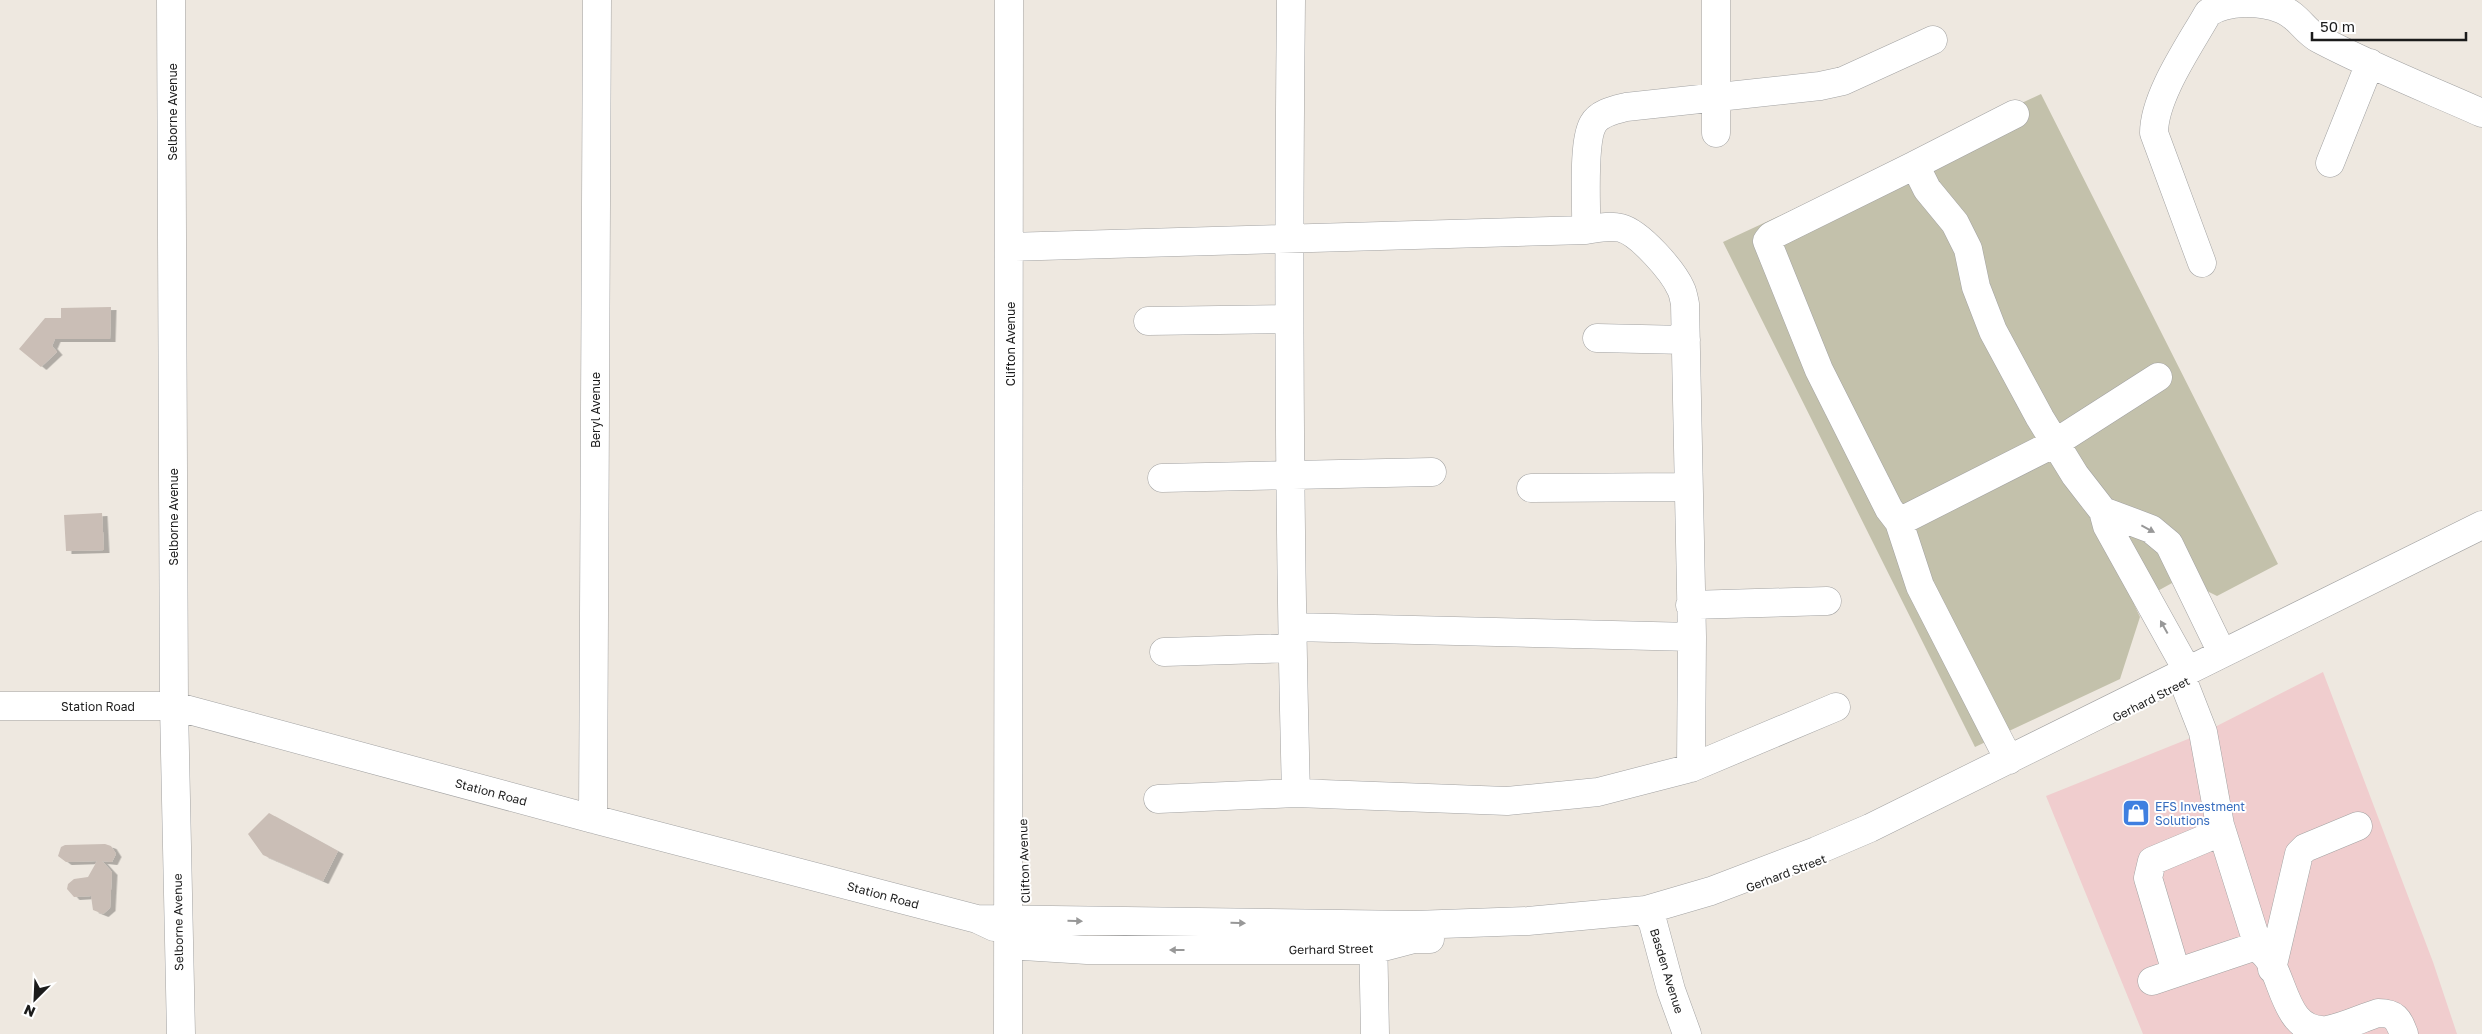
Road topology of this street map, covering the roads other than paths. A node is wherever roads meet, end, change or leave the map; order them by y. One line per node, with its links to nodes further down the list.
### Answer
1 (172, 0): 42 (street, Selborne Avenue)
2 (597, 0): 48 (street, Beryl Avenue)
3 (1009, 0): 17 (street, Clifton Avenue)
4 (1291, 0): 16 (street)
5 (1716, 0): 9 (street)
6 (2300, 8): 8 (street); 18 (street)
7 (1933, 40): 9 (street)
8 (2370, 63): 10 (street); 13 (street)
9 (1716, 96): 12 (street); 15 (street)
10 (2482, 113)
11 (2015, 114): 14 (street)
12 (1716, 133)
13 (2330, 163)
14 (1915, 165): 24 (street); 31 (street)
15 (1586, 230): 16 (street); 22 (street)
16 (1289, 238): 17 (street); 19 (street)
17 (1010, 247): 52 (street, Clifton Avenue)
18 (2202, 263)
19 (1289, 319): 20 (street); 26 (street)
20 (1148, 321)
21 (1597, 338): 22 (street)
22 (1686, 340): 28 (street)
23 (2158, 376): 24 (street)
24 (2055, 443): 30 (street); 31 (street)
25 (1432, 472): 26 (street)
26 (1292, 474): 27 (street); 36 (street)
27 (1162, 478)
28 (1688, 487): 29 (street); 35 (street)
29 (1531, 488)
30 (2103, 511): 39 (street, one-way to 39); 40 (street, one-way to 30)
31 (1899, 522): 44 (street)
32 (2482, 526): 39 (street, Gerhard Street)
33 (2482, 536): 40 (street, Gerhard Street)
34 (1827, 601): 35 (street)
35 (1690, 605): 37 (street)
36 (1293, 637): 37 (street); 38 (street); 46 (street)
37 (1692, 637): 45 (street)
38 (1164, 652)
39 (2222, 653): 40 (street, Gerhard Street)
40 (2184, 675): 44 (street, Gerhard Street); 49 (street); 51 (street, Gerhard Street)
41 (0, 706): 42 (street, Station Road)
42 (174, 706): 48 (street, Station Road); 56 (street, Selborne Avenue)
43 (1836, 707): 45 (street)
44 (2010, 760): 51 (street, Gerhard Street)
45 (1691, 768): 46 (street)
46 (1296, 793): 47 (street)
47 (1158, 799)
48 (593, 820): 52 (street, Station Road)
49 (2220, 824): 54 (street); 54 (street)
50 (2358, 826): 54 (street)
51 (1649, 916): 53 (street, Gerhard Street); 60 (street, Basden Avenue)
52 (1016, 930): 53 (street, Gerhard Street); 57 (street, Clifton Avenue); 58 (street, Clifton Avenue)
53 (1373, 938): 59 (street)
54 (2266, 959): 55 (street)
55 (2358, 1027): 61 (street)
56 (181, 1034)
57 (1008, 1034)
58 (1021, 1034)
59 (1375, 1034)
60 (1687, 1034)
61 (2404, 1034)

